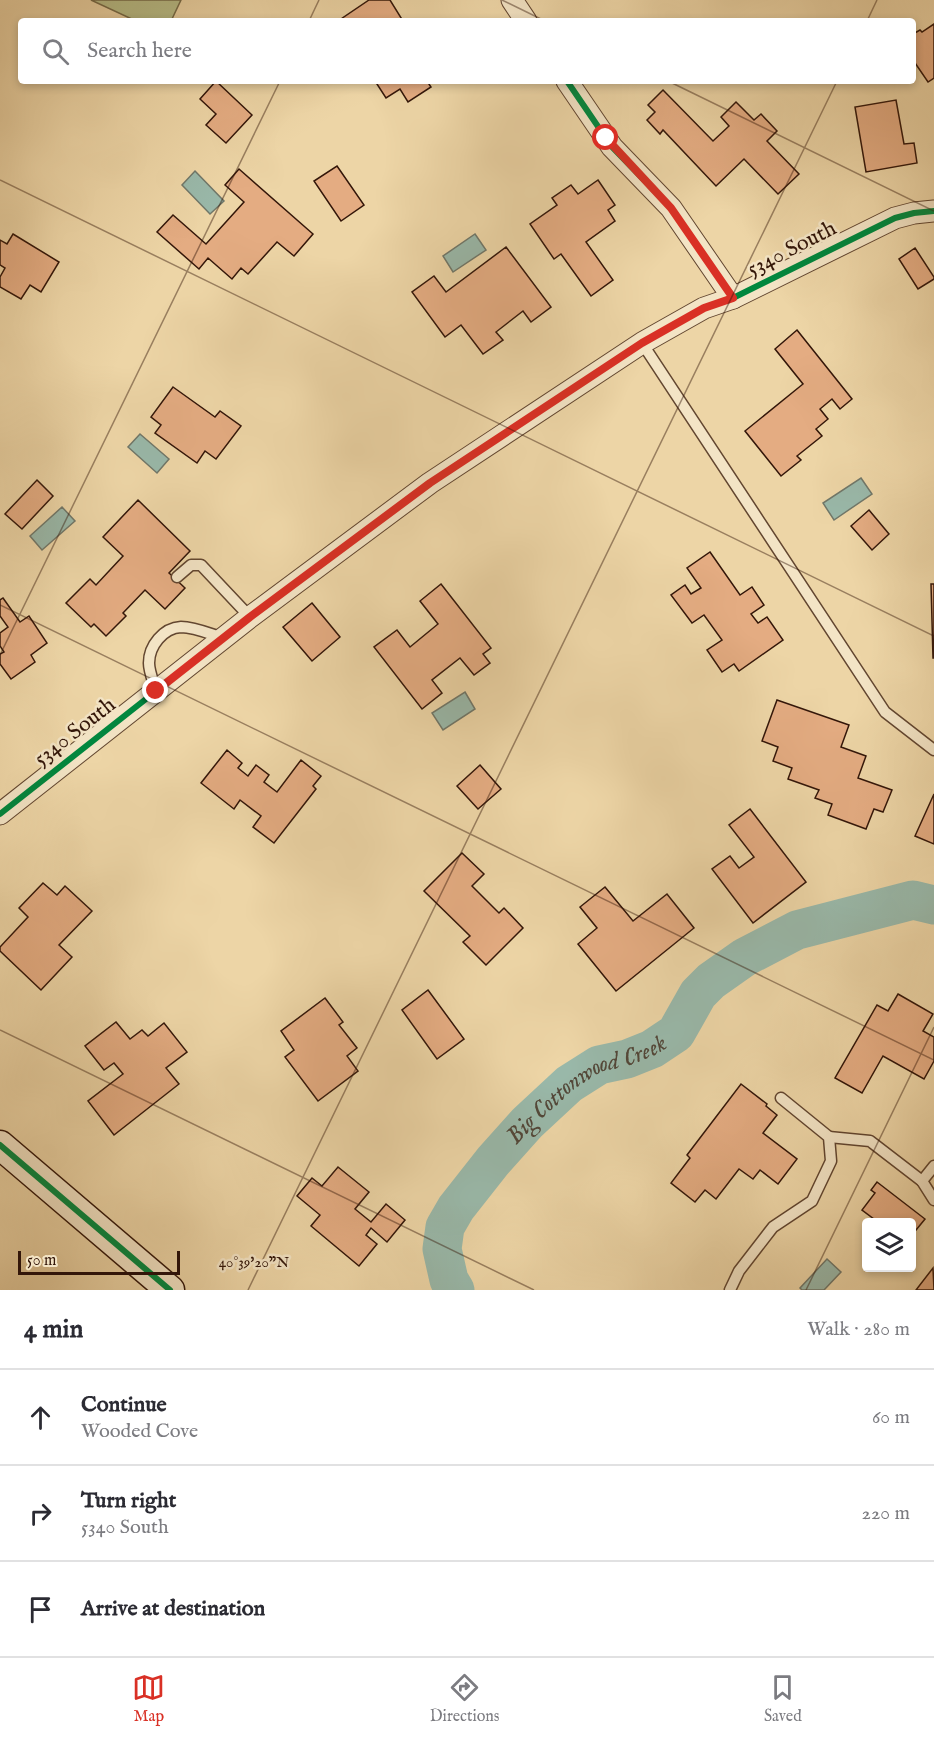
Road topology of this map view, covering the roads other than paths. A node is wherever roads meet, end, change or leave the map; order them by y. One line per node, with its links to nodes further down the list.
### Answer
1 (512, 0): 2 (street)
2 (524, 18)
3 (569, 84): 5 (street)
4 (934, 211): 5 (street, 5340 South)
5 (733, 298): 6 (street, 5340 South)
6 (642, 343): 8 (street, 5340 South); 11 (lane)
7 (177, 577): 8 (lane)
8 (250, 617): 9 (street, 5340 South)
9 (223, 638): 10 (street, 5340 South); 10 (lane)
10 (156, 691): 12 (street, 5340 South)
11 (934, 750)
12 (0, 814)
13 (780, 1098): 14 (lane)
14 (829, 1137): 17 (lane); 20 (lane)
15 (0, 1145): 19 (street)
16 (934, 1166): 17 (lane)
17 (922, 1181): 18 (lane)
18 (934, 1200)
19 (170, 1290)
20 (730, 1290)

